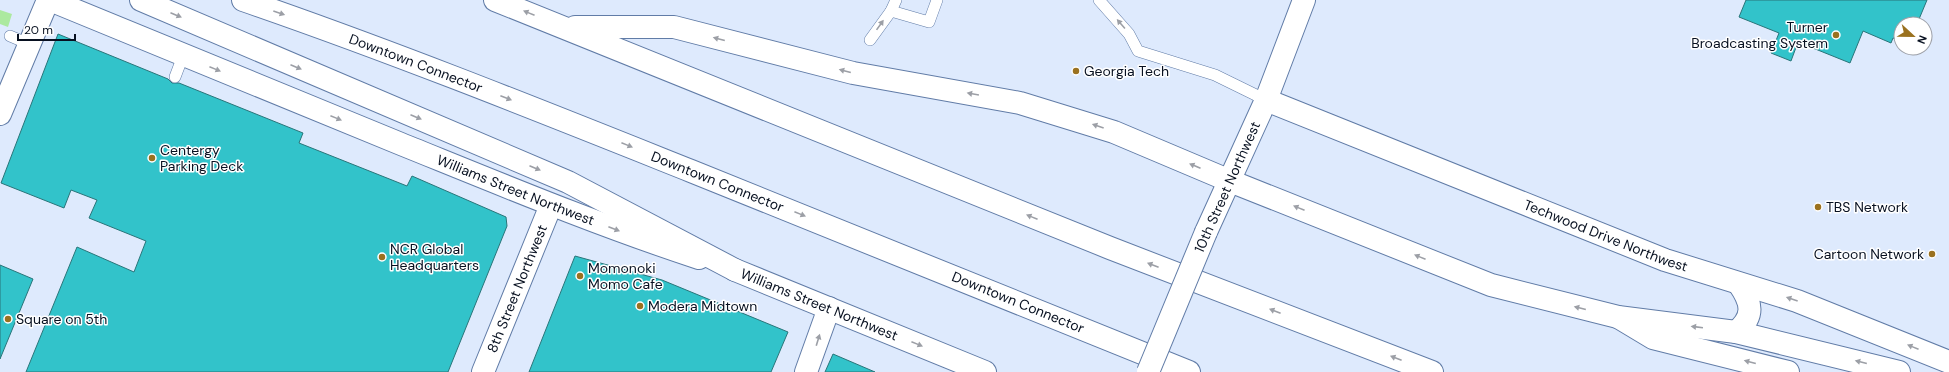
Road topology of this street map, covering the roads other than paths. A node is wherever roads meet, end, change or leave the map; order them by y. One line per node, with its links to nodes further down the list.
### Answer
1 (49, 0): 12 (main road, Williams Street Northwest); 14 (main road)
2 (141, 0): 19 (main road, one-way to 19)
3 (243, 0): 29 (main road, Downtown Connector, one-way to 29)
4 (495, 0): 10 (main road, one-way to 4)
5 (896, 0): 9 (lane)
6 (937, 0): 9 (lane)
7 (1099, 0): 15 (lane, one-way to 7)
8 (1304, 0): 15 (main road, 10th Street Northwest)
9 (891, 10): 11 (lane, one-way to 9)
10 (563, 27): 17 (main road, one-way to 10); 30 (main road, one-way to 10)
11 (870, 40)
12 (183, 56): 13 (lane); 18 (main road, Williams Street Northwest, one-way to 18)
13 (175, 77)
14 (6, 80): 16 (main road)
15 (1266, 100): 17 (main road, 10th Street Northwest); 20 (main road, Techwood Drive Northwest)
16 (0, 114)
17 (1230, 181): 22 (main road, one-way to 17); 28 (main road, 10th Street Northwest, bridge)
18 (551, 205): 19 (main road, Williams Street Northwest, one-way to 19); 25 (main road, 8th Street Northwest)
19 (735, 270): 21 (main road, Williams Street Northwest)
20 (1739, 284): 23 (main road); 24 (main road, Techwood Drive Northwest, one-way to 20)
21 (829, 308): 26 (main road, one-way to 21); 27 (main road, Williams Street Northwest, one-way to 27)
22 (1618, 317): 23 (main road, one-way to 22); 31 (main road, one-way to 22)
23 (1736, 332): 32 (main road, one-way to 23)
24 (1949, 362)
25 (483, 372)
26 (806, 372)
27 (985, 372)
28 (1148, 372)
29 (1189, 372)
30 (1432, 372)
31 (1788, 372)
32 (1899, 372)

